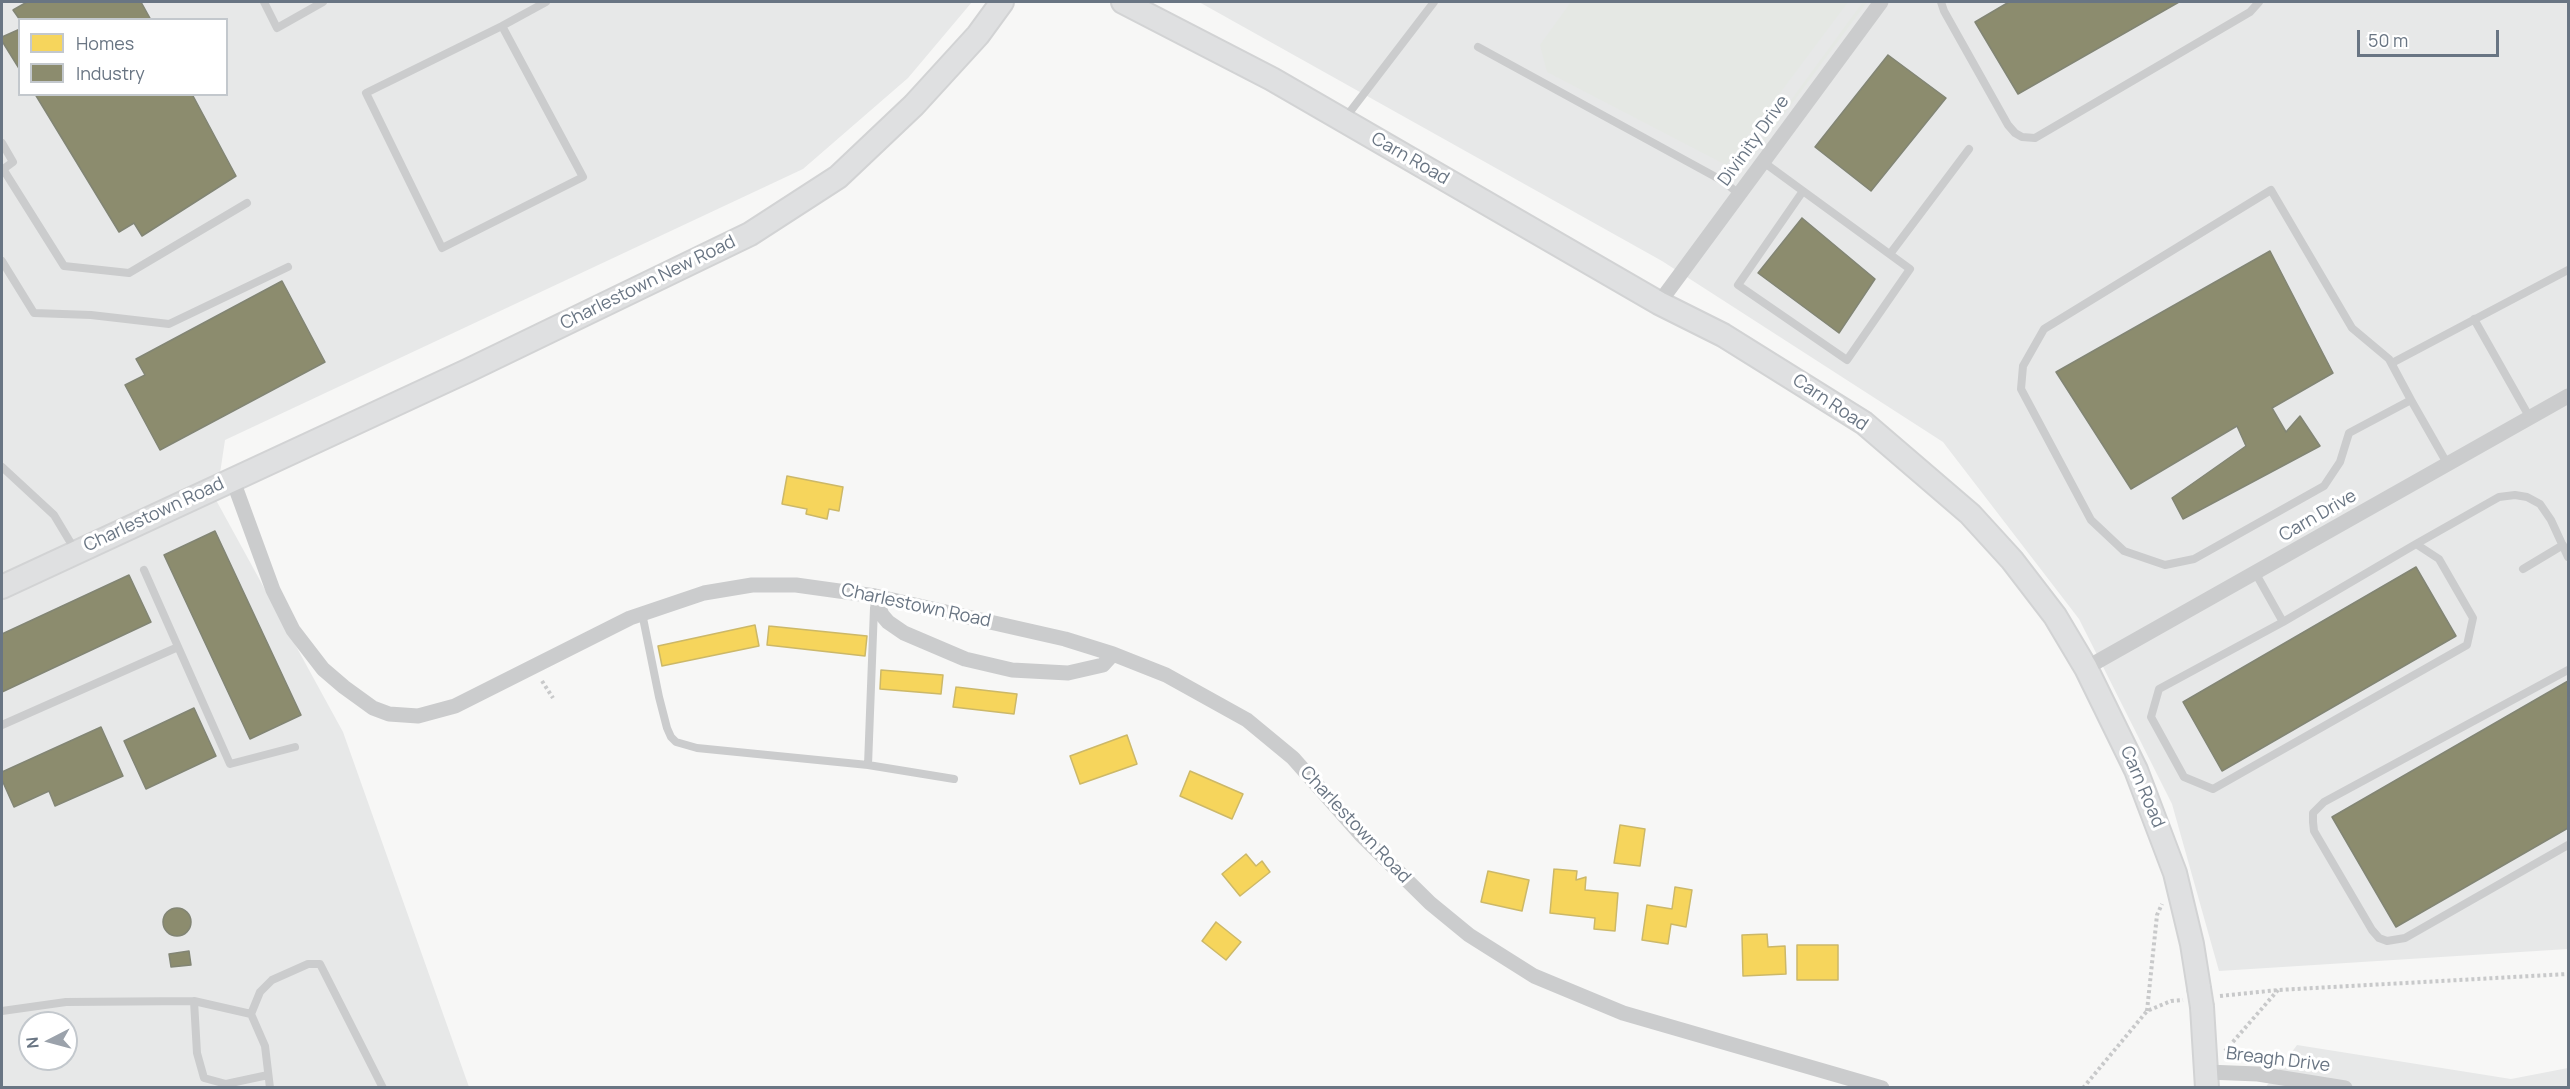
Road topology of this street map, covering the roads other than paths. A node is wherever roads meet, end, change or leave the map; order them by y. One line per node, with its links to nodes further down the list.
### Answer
1 (264, 2): 2 (lane)
2 (323, 2)
3 (546, 2): 10 (lane)
4 (1002, 2): 32 (main road, Charlestown New Road)
5 (1123, 2): 12 (main road, Carn Road)
6 (1434, 2): 12 (lane)
7 (1881, 2): 15 (street, Divinity Drive)
8 (1941, 2): 9 (lane)
9 (2259, 2)
10 (502, 26): 10 (lane)
11 (1478, 47): 18 (lane)
12 (1344, 120): 24 (main road, Carn Road)
13 (2, 143): 16 (lane)
14 (1969, 149): 20 (lane)
15 (1762, 161): 17 (lane); 18 (street, Divinity Drive)
16 (2, 170): 19 (lane)
17 (1803, 191): 20 (lane); 20 (lane)
18 (1739, 194): 24 (street, Divinity Drive)
19 (246, 203)
20 (1890, 254)
21 (2, 261): 22 (lane)
22 (288, 267)
23 (2568, 270): 25 (lane)
24 (1659, 303): 46 (main road, Carn Road)
25 (2474, 319): 26 (lane); 29 (lane)
26 (2391, 363): 28 (lane); 28 (lane)
27 (2568, 396): 29 (street, Carn Drive)
28 (2411, 400): 30 (lane)
29 (2530, 418): 30 (street, Carn Drive)
30 (2448, 465): 39 (street, Carn Drive)
31 (2, 467): 35 (lane)
32 (232, 478): 35 (main road, Charlestown Road); 42 (street, Charlestown Road)
33 (2416, 544): 34 (lane); 43 (lane); 43 (lane)
34 (2563, 545): 36 (lane); 37 (lane)
35 (76, 552): 40 (main road, Charlestown Road)
36 (2568, 557)
37 (2523, 569)
38 (144, 570): 44 (lane)
39 (2256, 574): 43 (lane); 46 (street, Carn Drive)
40 (2, 587)
41 (875, 596): 42 (street, Charlestown Road); 45 (street, Charlestown Road); 45 (street); 50 (lane)
42 (642, 613): 50 (lane)
43 (2283, 622)
44 (178, 646): 48 (lane); 49 (lane)
45 (1113, 654): 60 (street, Charlestown Road)
46 (2086, 668): 57 (main road, Carn Road)
47 (2568, 670): 52 (lane)
48 (2, 725)
49 (295, 747)
50 (868, 765): 51 (lane)
51 (954, 778)
52 (2568, 845)
53 (194, 1001): 54 (lane); 55 (lane); 56 (lane)
54 (2, 1011)
55 (251, 1014): 56 (lane); 59 (lane)
56 (268, 1075): 58 (lane)
57 (2207, 1080): 61 (street, Breagh Drive)
58 (270, 1088)
59 (383, 1088)
60 (1882, 1088)
61 (2345, 1088)

